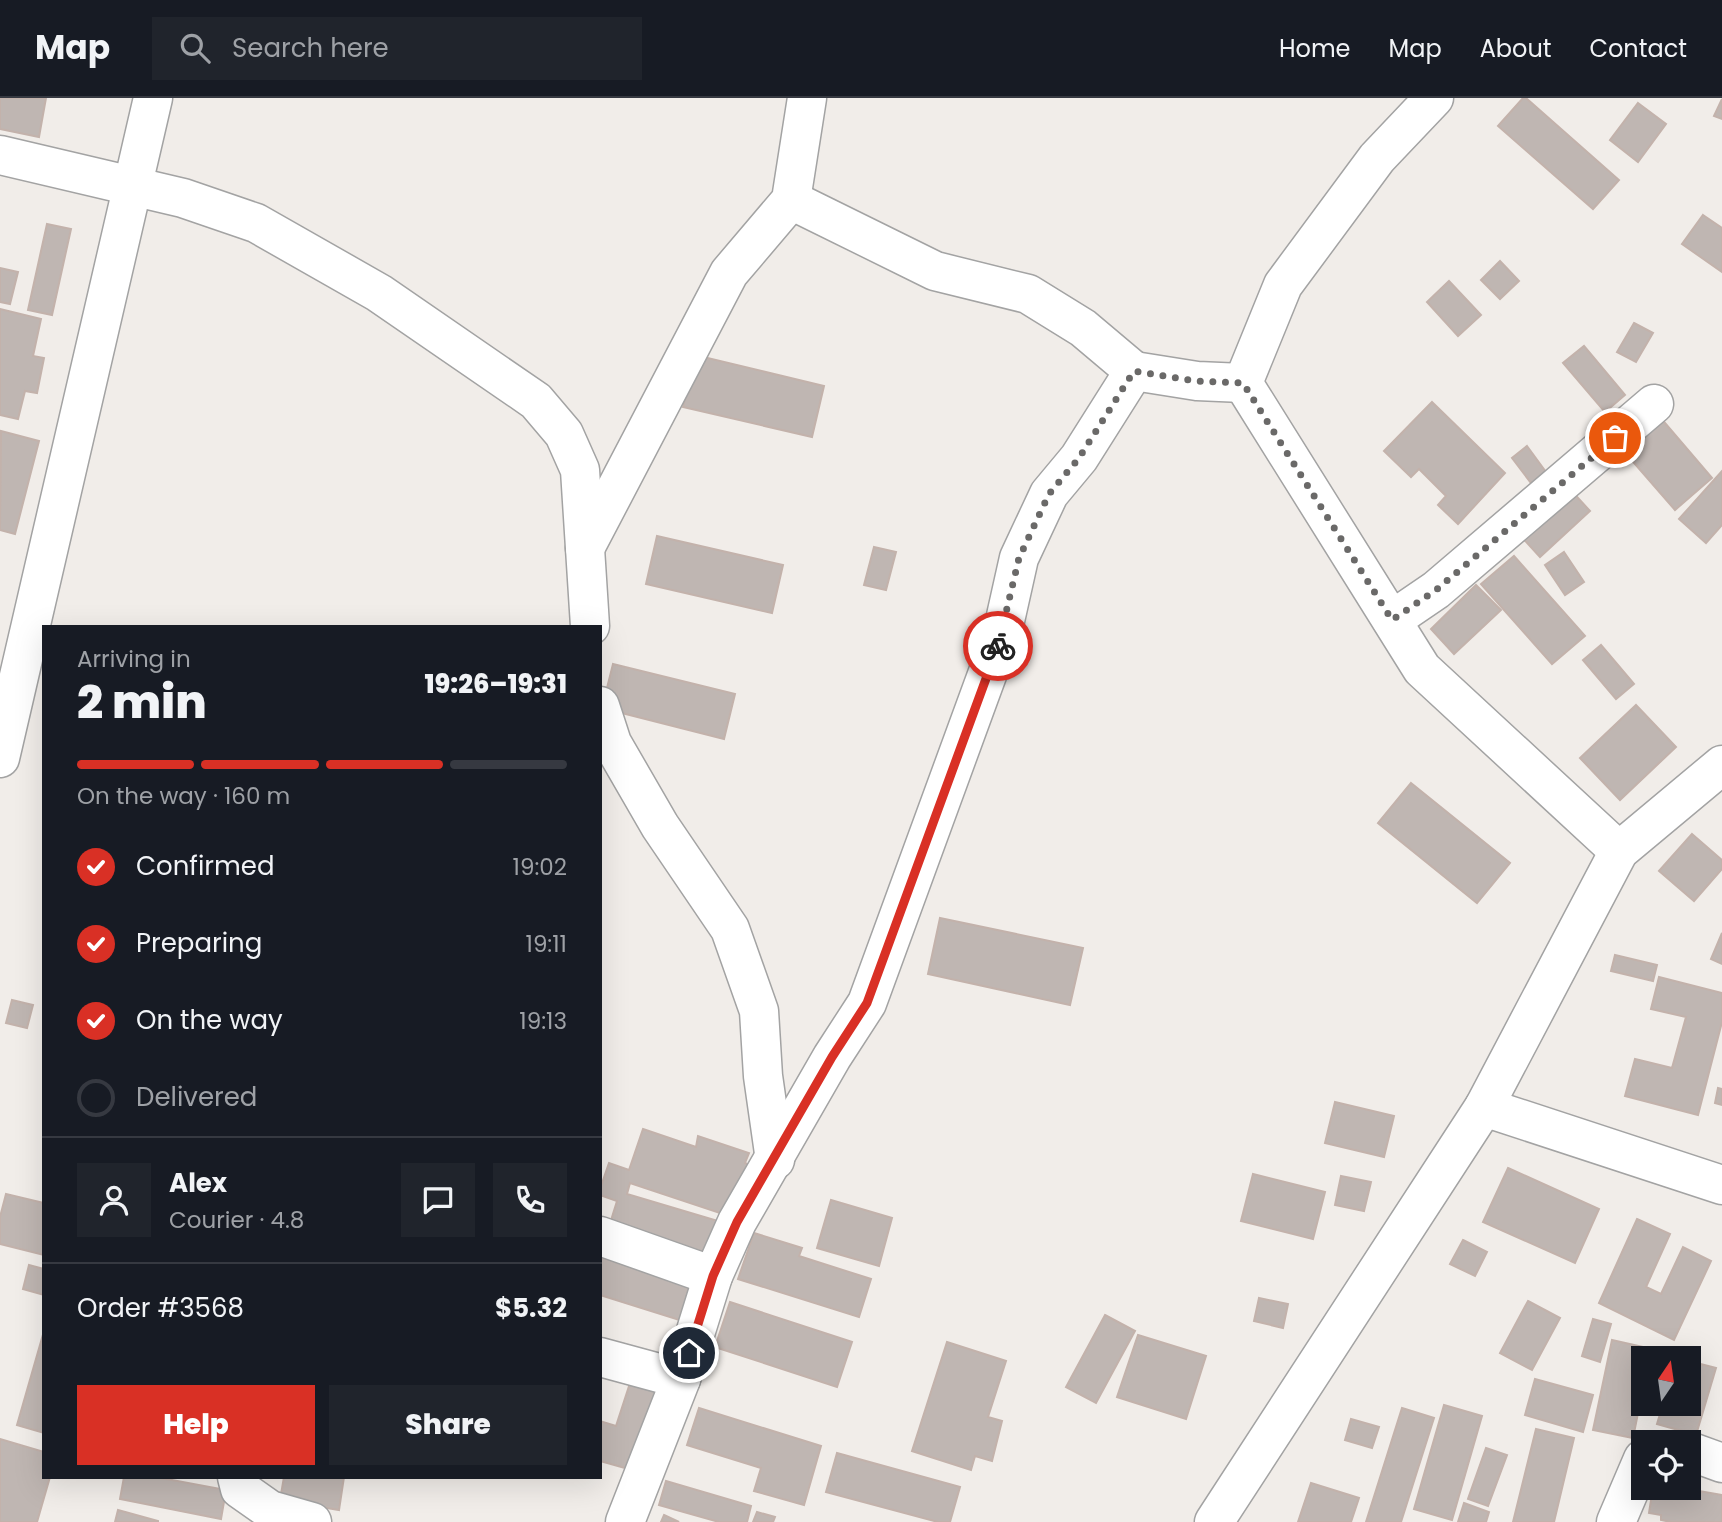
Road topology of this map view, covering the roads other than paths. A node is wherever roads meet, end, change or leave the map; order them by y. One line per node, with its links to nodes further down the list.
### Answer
1 (153, 98): 5 (street)
2 (807, 98): 6 (street)
3 (1434, 98): 8 (street)
4 (0, 155): 5 (street)
5 (134, 187): 10 (street); 13 (street)
6 (791, 200): 7 (street); 10 (street)
7 (1134, 371): 8 (street); 19 (street)
8 (1243, 383): 11 (street)
9 (1654, 404): 11 (street)
10 (585, 548): 12 (street)
11 (1392, 620): 17 (street)
12 (590, 625)
13 (7, 693): 15 (street)
14 (602, 712): 19 (street)
15 (0, 758)
16 (1722, 765): 17 (street)
17 (1619, 851): 18 (street)
18 (1484, 1107): 20 (street); 29 (street)
19 (775, 1160): 22 (street)
20 (1722, 1185)
21 (602, 1237): 22 (street)
22 (713, 1276): 24 (street)
23 (602, 1358): 24 (street)
24 (681, 1379): 31 (street)
25 (1701, 1455): 26 (street)
26 (1722, 1463)
27 (238, 1479): 30 (street)
28 (1631, 1487): 32 (street)
29 (1222, 1520)
30 (312, 1522)
31 (625, 1522)
32 (1616, 1522)

